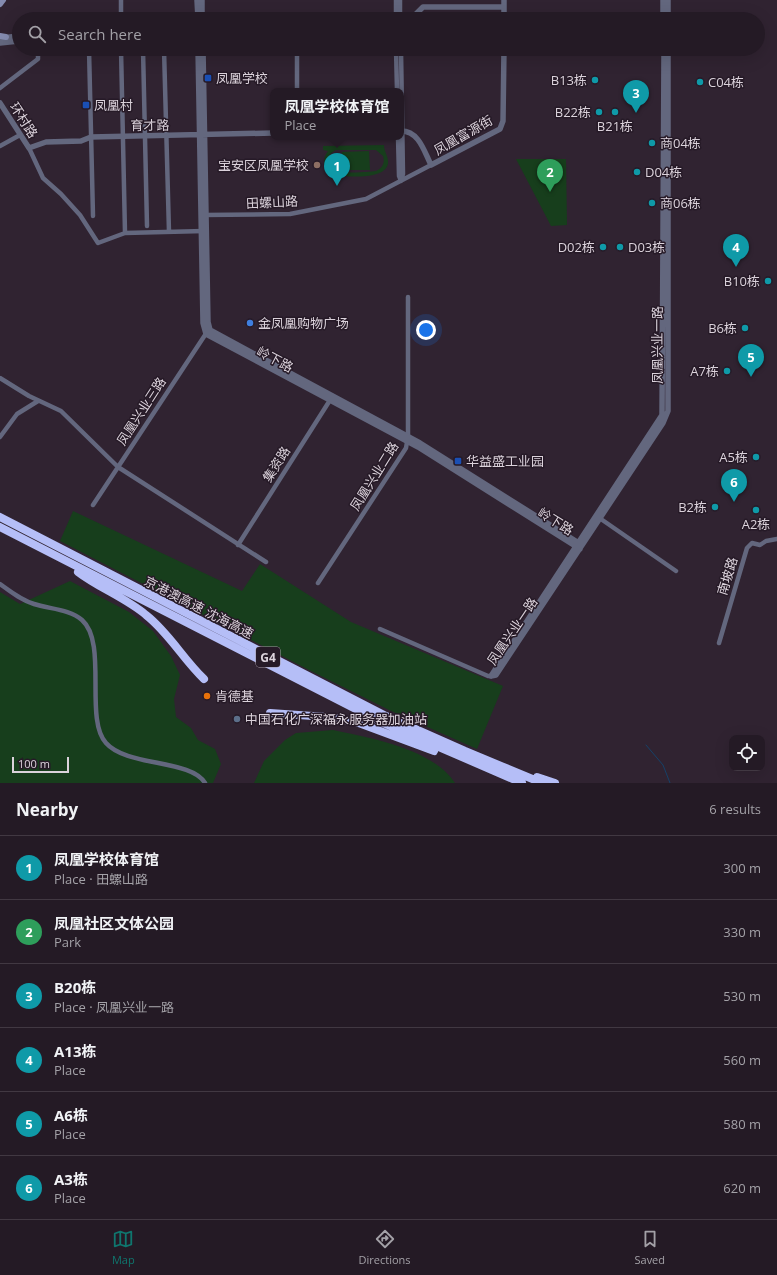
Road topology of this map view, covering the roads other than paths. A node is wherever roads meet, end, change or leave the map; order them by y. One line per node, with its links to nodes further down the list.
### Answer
1 (3, 0): 10 (main road)
2 (121, 0): 12 (street)
3 (197, 0): 13 (street)
4 (202, 0): 14 (street)
5 (396, 0): 15 (street)
6 (400, 0): 16 (street)
7 (504, 0): 11 (street)
8 (664, 0): 19 (street)
9 (668, 0): 20 (street)
10 (0, 4)
11 (504, 7): 17 (street); 18 (street)
12 (121, 12)
13 (199, 12)
14 (201, 12)
15 (396, 12)
16 (400, 12)
17 (418, 12)
18 (504, 12)
19 (664, 12)
20 (668, 12)
21 (12, 36): 22 (street)
22 (2, 37)
23 (12, 42): 24 (street)
24 (0, 43)
25 (38, 56): 37 (street)
26 (89, 56): 49 (street)
27 (121, 56): 47 (street)
28 (143, 56): 48 (street)
29 (164, 56): 46 (street)
30 (200, 56): 45 (street)
31 (297, 56): 38 (street)
32 (396, 56): 39 (street)
33 (401, 56): 40 (street)
34 (504, 56): 54 (street, 凤凰富源街)
35 (664, 56): 72 (street, 凤凰兴业一路)
36 (668, 56): 72 (street, 凤凰兴业一路)
37 (0, 88)
38 (297, 88)
39 (397, 88)
40 (401, 88)
41 (0, 103): 44 (street, 环村路)
42 (404, 132): 54 (street)
43 (270, 133): 45 (street, 育才路)
44 (20, 134): 52 (street); 53 (street, 环村路)
45 (202, 134): 46 (street, 育才路); 56 (street)
46 (166, 135): 48 (street, 育才路); 59 (street)
47 (123, 136): 48 (street, 育才路); 49 (street, 育才路); 61 (street)
48 (145, 136): 58 (street)
49 (91, 137): 53 (street, 育才路); 57 (street)
50 (398, 140): 55 (street)
51 (402, 140): 55 (street)
52 (0, 146)
53 (29, 148): 61 (street)
54 (431, 165): 55 (street, 田螺山路)
55 (401, 181): 56 (street, 田螺山路)
56 (203, 215): 60 (street)
57 (93, 216)
58 (147, 226)
59 (168, 232): 60 (street); 61 (street)
60 (204, 232): 63 (street)
61 (125, 233)
62 (408, 297): 68 (street, 凤凰兴业二路)
63 (207, 331): 65 (street, 岭下路); 69 (street, 凤凰兴业三路)
64 (0, 378): 66 (street)
65 (331, 398): 68 (street, 岭下路); 75 (street, 集资路)
66 (38, 400): 67 (street); 69 (street)
67 (0, 437)
68 (408, 438): 76 (street, 岭下路); 80 (street, 凤凰兴业二路)
69 (118, 467): 70 (street, 凤凰兴业三路); 75 (street)
70 (93, 505)
71 (0, 517): 87 (highway, 京港澳高速 沈海高速 / G4)
72 (599, 517): 76 (street, 凤凰兴业一路); 79 (street)
73 (0, 527): 77 (highway, 京港澳高速 沈海高速 / G4)
74 (777, 540): 83 (street, 南坡路)
75 (238, 544): 78 (street)
76 (579, 546): 84 (street, 凤凰兴业一路)
77 (58, 557): 85 (highway); 88 (highway, 京港澳高速 沈海高速 / G4)
78 (266, 562)
79 (676, 571)
80 (318, 583)
81 (0, 584): 89 (street)
82 (380, 629): 84 (street)
83 (719, 642)
84 (491, 676)
85 (204, 679)
86 (270, 712): 88 (highway)
87 (465, 751): 91 (highway, 京港澳高速 沈海高速 / G4); 92 (highway)
88 (499, 774): 90 (highway, 京港澳高速 沈海高速 / G4)
89 (205, 783)
90 (522, 783)
91 (542, 783)
92 (555, 783)

